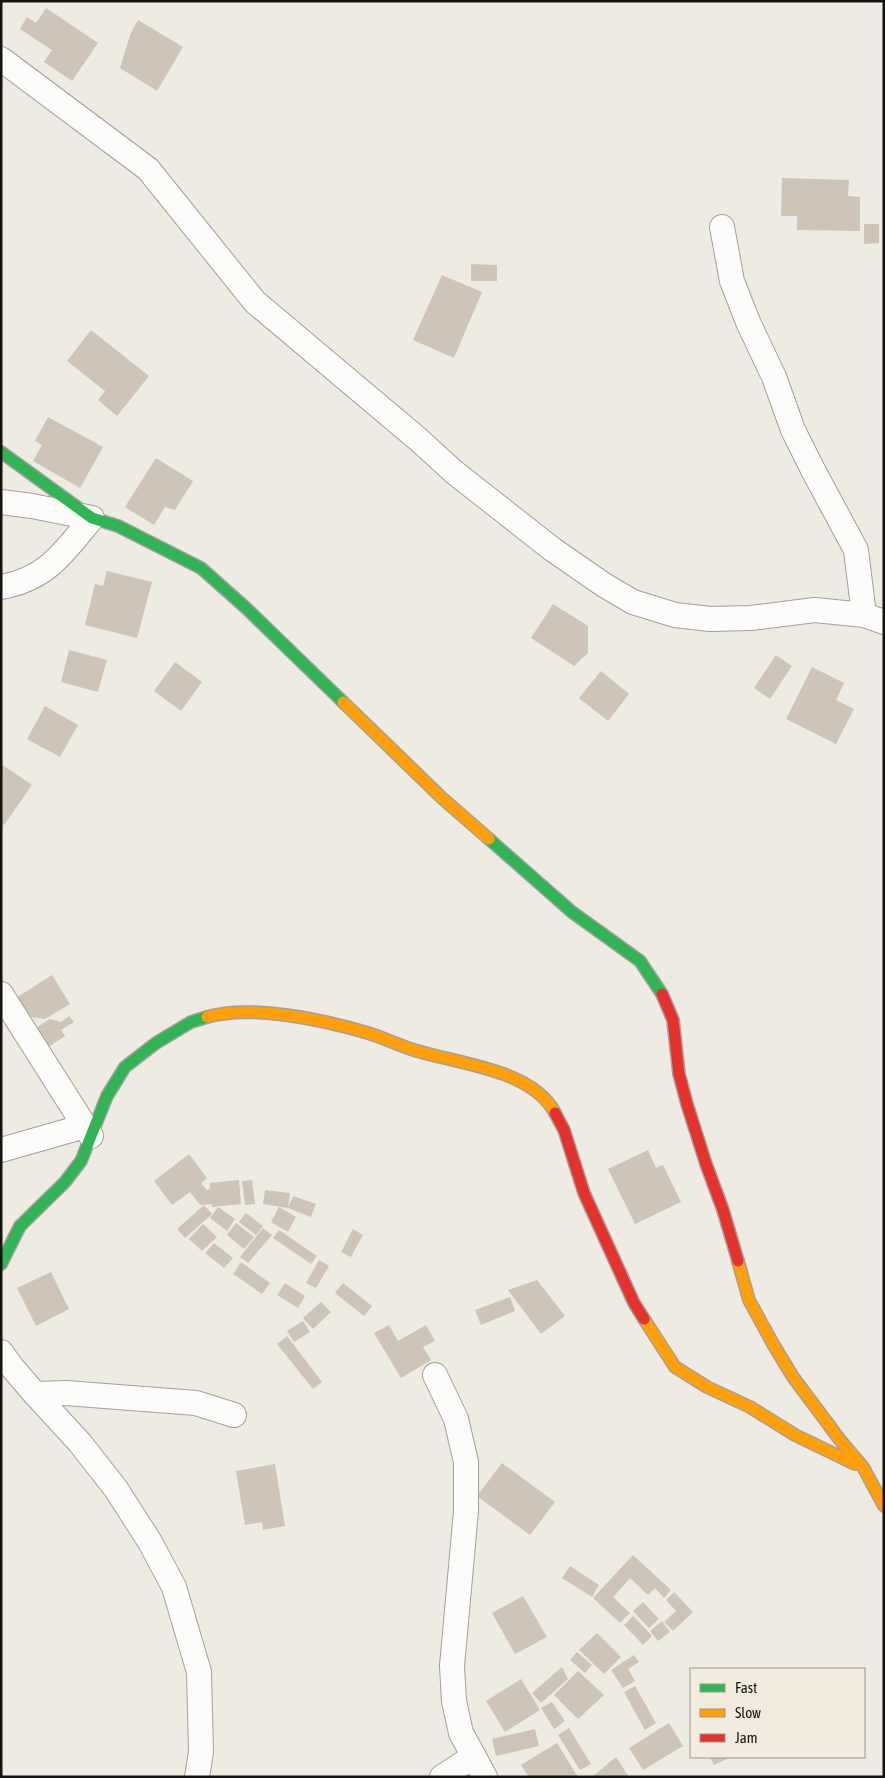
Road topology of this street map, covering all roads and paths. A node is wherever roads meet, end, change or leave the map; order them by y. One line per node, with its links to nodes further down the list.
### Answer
1 (1, 59): 7 (street)
2 (722, 227): 7 (street)
3 (1, 452): 5 (street)
4 (1, 502): 5 (street)
5 (92, 518): 6 (street); 16 (street)
6 (1, 588)
7 (874, 619)
8 (1, 994): 9 (street)
9 (88, 1131): 10 (street); 11 (street); 16 (street)
10 (1, 1150)
11 (1, 1264)
12 (5, 1363): 14 (street)
13 (435, 1375): 18 (street)
14 (35, 1394): 15 (street); 19 (street)
15 (234, 1415)
16 (863, 1467): 17 (street)
17 (884, 1506)
18 (479, 1767): 20 (street)
19 (197, 1777)
20 (442, 1777)

